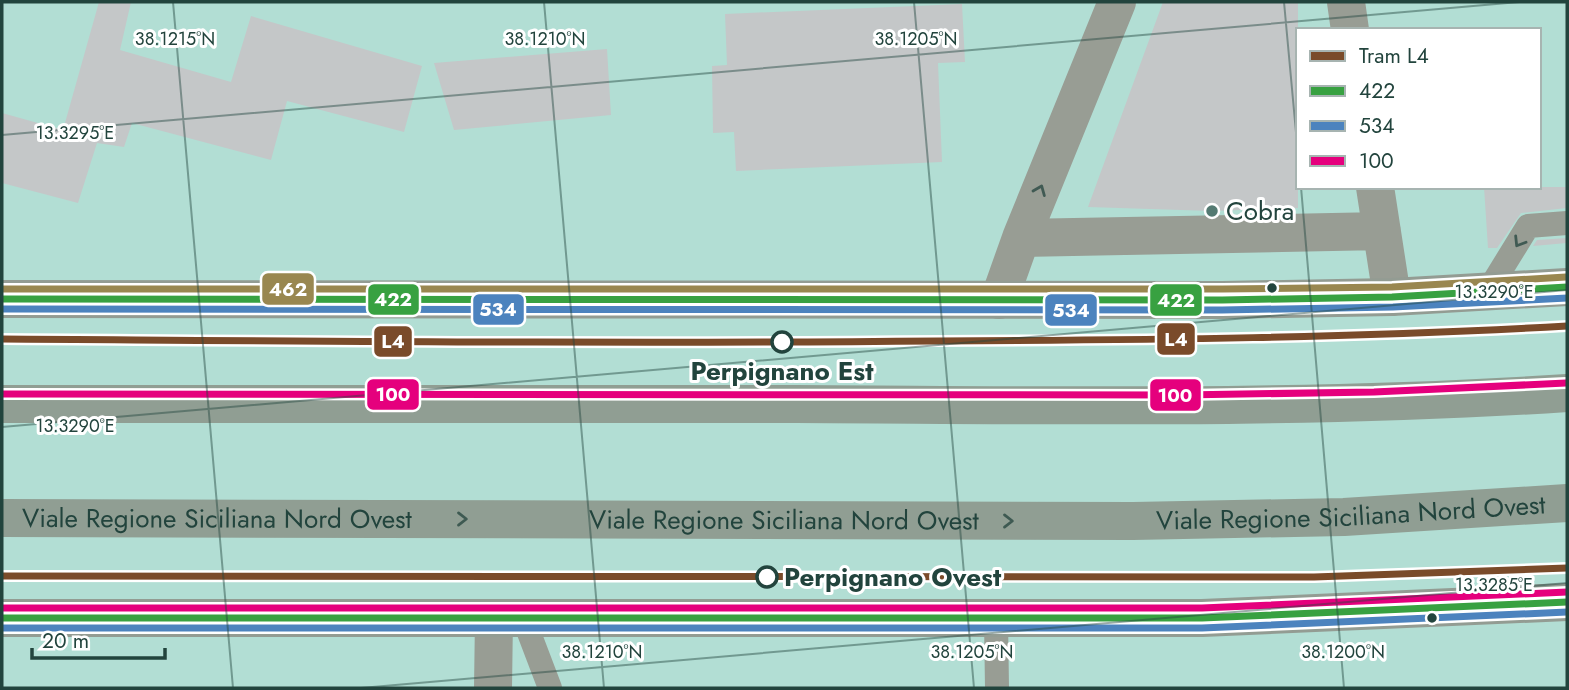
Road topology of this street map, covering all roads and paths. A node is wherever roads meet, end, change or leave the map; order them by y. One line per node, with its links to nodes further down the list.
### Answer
1 (1117, 2): 7 (street, one-way to 1)
2 (1346, 2): 3 (street)
3 (1350, 28)
4 (1375, 189): 6 (street)
5 (1567, 223): 9 (lane, one-way to 9)
6 (1382, 231): 7 (street); 10 (street)
7 (1021, 239): 12 (street)
8 (1567, 287): 9 (street)
9 (1488, 291): 10 (street)
10 (1392, 297): 12 (street)
11 (2, 299): 12 (street)
12 (999, 300)
13 (1567, 393): 14 (main road)
14 (2, 404)
15 (1567, 503): 16 (main road, Viale Regione Siciliana Nord Ovest, one-way to 15)
16 (2, 518)
17 (1567, 602): 20 (street)
18 (509, 617): 19 (street); 20 (street); 21 (street); 22 (lane)
19 (2, 618)
20 (996, 619): 23 (lane)
21 (493, 688)
22 (550, 688)
23 (997, 688)

